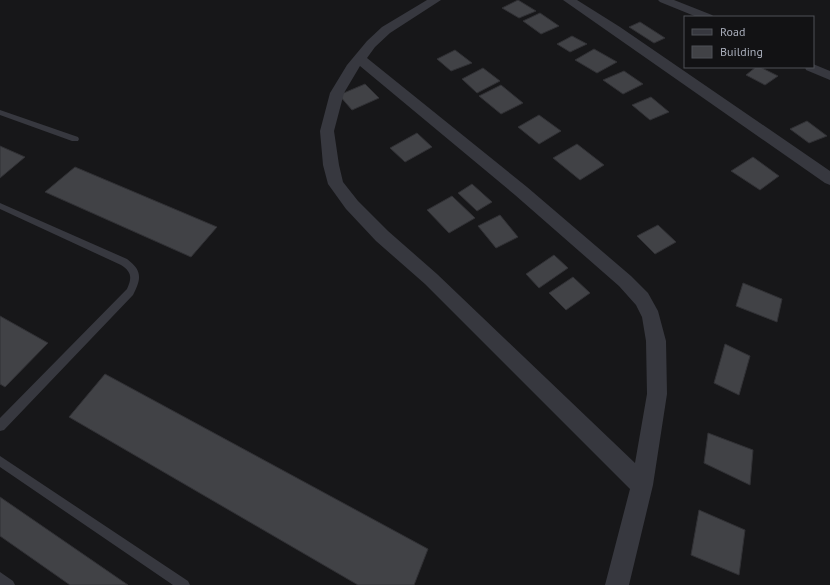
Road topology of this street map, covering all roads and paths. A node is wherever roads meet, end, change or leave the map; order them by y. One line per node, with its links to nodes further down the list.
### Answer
1 (435, 0): 5 (street)
2 (569, 0): 10 (street)
3 (664, 0): 4 (street)
4 (705, 16)
5 (360, 59): 14 (street); 14 (street)
6 (813, 68): 7 (street)
7 (830, 76)
8 (0, 112): 9 (lane)
9 (75, 140)
10 (830, 179)
11 (0, 206): 12 (lane)
12 (0, 426)
13 (0, 461): 17 (lane)
14 (642, 485): 18 (street)
15 (0, 578): 16 (lane)
16 (9, 585)
17 (184, 585)
18 (617, 585)

